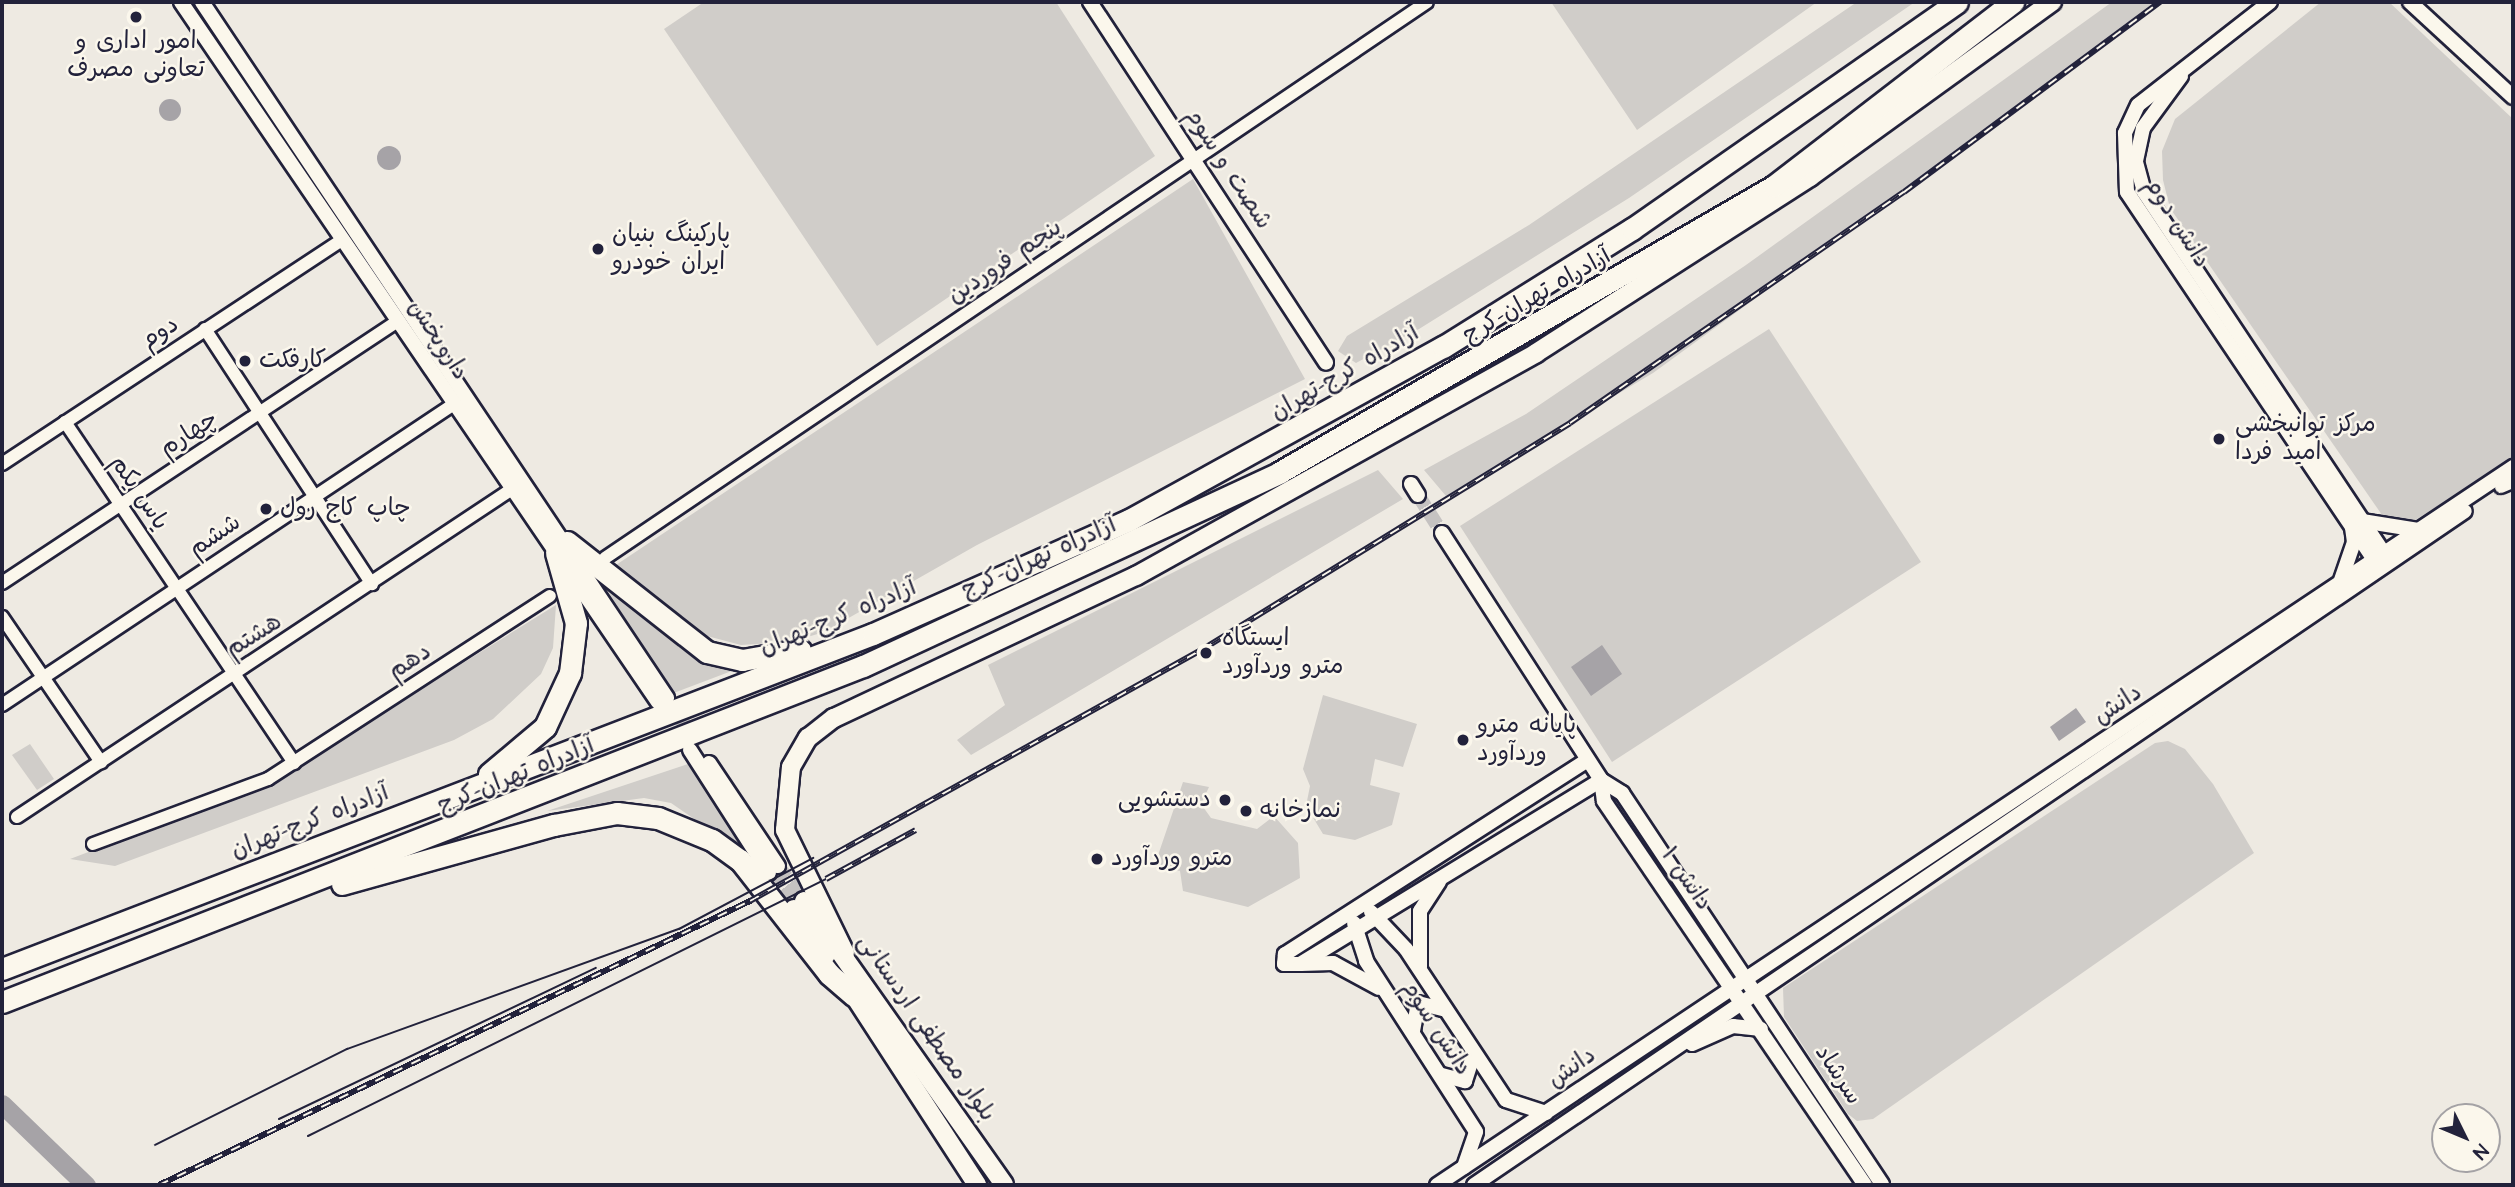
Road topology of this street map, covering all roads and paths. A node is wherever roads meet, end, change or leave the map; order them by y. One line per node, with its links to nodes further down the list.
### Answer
1 (181, 2): 12 (street, داروپخش)
2 (202, 2): 11 (street, داروپخش)
3 (1090, 2): 13 (street, شصت و سوم)
4 (1427, 2): 13 (street, پنجم فروردین)
5 (1957, 2): 41 (highway, آزادراه کرج-تهران)
6 (2013, 2): 56 (highway, آزادراه تهران-کرج)
7 (2052, 2): 60 (main road)
8 (2270, 2): 29 (street, دانش دوم)
9 (2410, 2): 10 (street)
10 (2513, 97)
11 (298, 145): 12 (street); 15 (street, داروپخش)
12 (284, 155): 14 (street, داروپخش)
13 (1194, 159): 19 (street, شصت و سوم); 33 (street, پنجم فروردین)
14 (342, 240): 16 (street, داروپخش); 18 (street, دوم)
15 (383, 264): 16 (street); 32 (street, داروپخش)
16 (365, 270): 17 (street, داروپخش)
17 (399, 320): 20 (street, داروپخش); 21 (street, چهارم)
18 (205, 329): 21 (street); 22 (street, دوم)
19 (1326, 363)
20 (454, 404): 26 (street, داروپخش); 27 (street, ششم)
21 (260, 413): 27 (street); 28 (street, چهارم)
22 (65, 422): 23 (street, دوم); 28 (street, یاس یکم)
23 (2, 464)
24 (2513, 467): 30 (street, دانش)
25 (2509, 483): 34 (street, دانش)
26 (512, 489): 32 (street, داروپخش); 37 (street, هشتم)
27 (314, 495): 37 (street); 38 (street, ششم)
28 (122, 504): 36 (street, چهارم); 38 (street, یاس یکم)
29 (2355, 522): 30 (street); 34 (street, دانش دوم); 35 (street)
30 (2418, 530): 34 (street, دانش)
31 (1442, 533): 47 (street, دانش ۱)
32 (562, 547): 41 (highway); 44 (street, داروپخش); 51 (highway)
33 (606, 558)
34 (2381, 560): 35 (street, دانش); 66 (street, دانش)
35 (2341, 580): 63 (street, دانش)
36 (2, 583)
37 (372, 584): 42 (street, هشتم)
38 (177, 587): 42 (street, یاس یکم); 43 (street, ششم)
39 (550, 596): 49 (street, دهم)
40 (2, 617): 43 (street)
41 (873, 634): 51 (highway, آزادراه کرج-تهران)
42 (235, 673): 48 (street, هشتم); 49 (street, یاس یکم)
43 (43, 677): 45 (street, ششم); 48 (street)
44 (663, 700)
45 (2, 705)
46 (694, 748): 54 (street)
47 (1586, 761): 50 (street, دانش ۱); 57 (street)
48 (102, 762): 52 (street, هشتم)
49 (293, 763): 53 (street, دهم)
50 (1601, 780): 55 (street); 63 (street, دانش ۱); 65 (street, دانش ۱)
51 (442, 801): 62 (highway, آزادراه کرج-تهران)
52 (17, 817)
53 (93, 845)
54 (773, 870)
55 (1445, 874): 58 (street); 64 (street)
56 (261, 902): 67 (highway); 70 (highway, آزادراه تهران-کرج)
57 (1356, 908): 58 (street, دانش سوم); 59 (street, دانش سوم); 61 (street)
58 (1376, 916): 59 (street); 64 (street, دانش سوم)
59 (1357, 929): 61 (street); 68 (street, دانش سوم)
60 (845, 953): 67 (main road, بلوار مصطفی اردستانی); 80 (main road, بلوار مصطفی اردستانی)
61 (1300, 964): 68 (street)
62 (2, 969)
63 (1746, 976): 65 (street, دانش); 66 (street, دانش ۱)
64 (1423, 979): 71 (street, دانش سوم)
65 (1731, 985): 69 (street, دانش ۱); 77 (street, دانش)
66 (1755, 990): 69 (street, دانش); 84 (street, سرشاد)
67 (855, 996): 79 (main road, بلوار مصطفی اردستانی)
68 (1391, 1000): 73 (street, دانش سوم)
69 (1742, 1000): 72 (street, سرشاد); 75 (street, دانش)
70 (2, 1002)
71 (1446, 1013): 73 (street); 74 (street, دانش سوم)
72 (1761, 1029): 75 (street); 83 (street, سرشاد)
73 (1413, 1032): 76 (street, دانش سوم)
74 (1474, 1053): 76 (street); 77 (street, دانش سوم)
75 (1668, 1054): 82 (street, دانش)
76 (1441, 1075): 78 (street, دانش سوم)
77 (1546, 1113): 78 (street, دانش)
78 (1464, 1167): 81 (street, دانش)
79 (977, 1185)
80 (1004, 1185)
81 (1437, 1185)
82 (1474, 1185)
83 (1865, 1185)
84 (1882, 1185)

